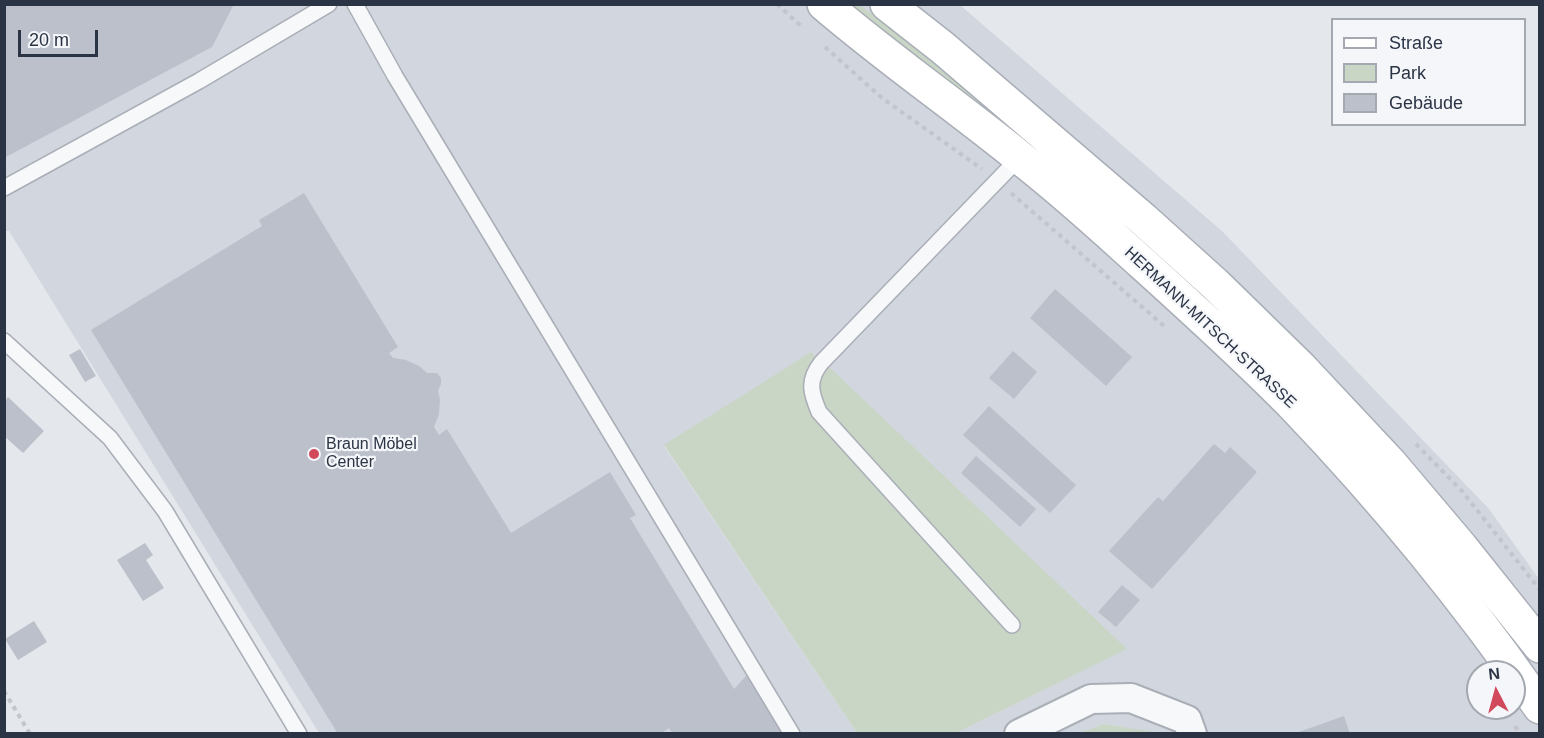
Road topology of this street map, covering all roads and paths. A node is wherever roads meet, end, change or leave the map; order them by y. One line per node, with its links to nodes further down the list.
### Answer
1 (328, 4): 9 (lane)
2 (355, 4): 18 (lane)
3 (777, 4): 5 (path)
4 (887, 4): 13 (main road, HERMANN-MITSCH-STRASSE)
5 (814, 16): 7 (main road, HERMANN-MITSCH-STRASSE)
6 (821, 43): 8 (path)
7 (1020, 157): 8 (lane); 15 (main road, HERMANN-MITSCH-STRASSE)
8 (996, 180): 10 (path); 12 (lane)
9 (4, 188)
10 (1166, 328)
11 (4, 341): 17 (lane)
12 (1012, 626)
13 (1539, 646)
14 (4, 692): 16 (path)
15 (1539, 707)
16 (30, 734)
17 (300, 734)
18 (792, 734)
19 (1019, 734): 20 (street)
20 (1192, 734)

